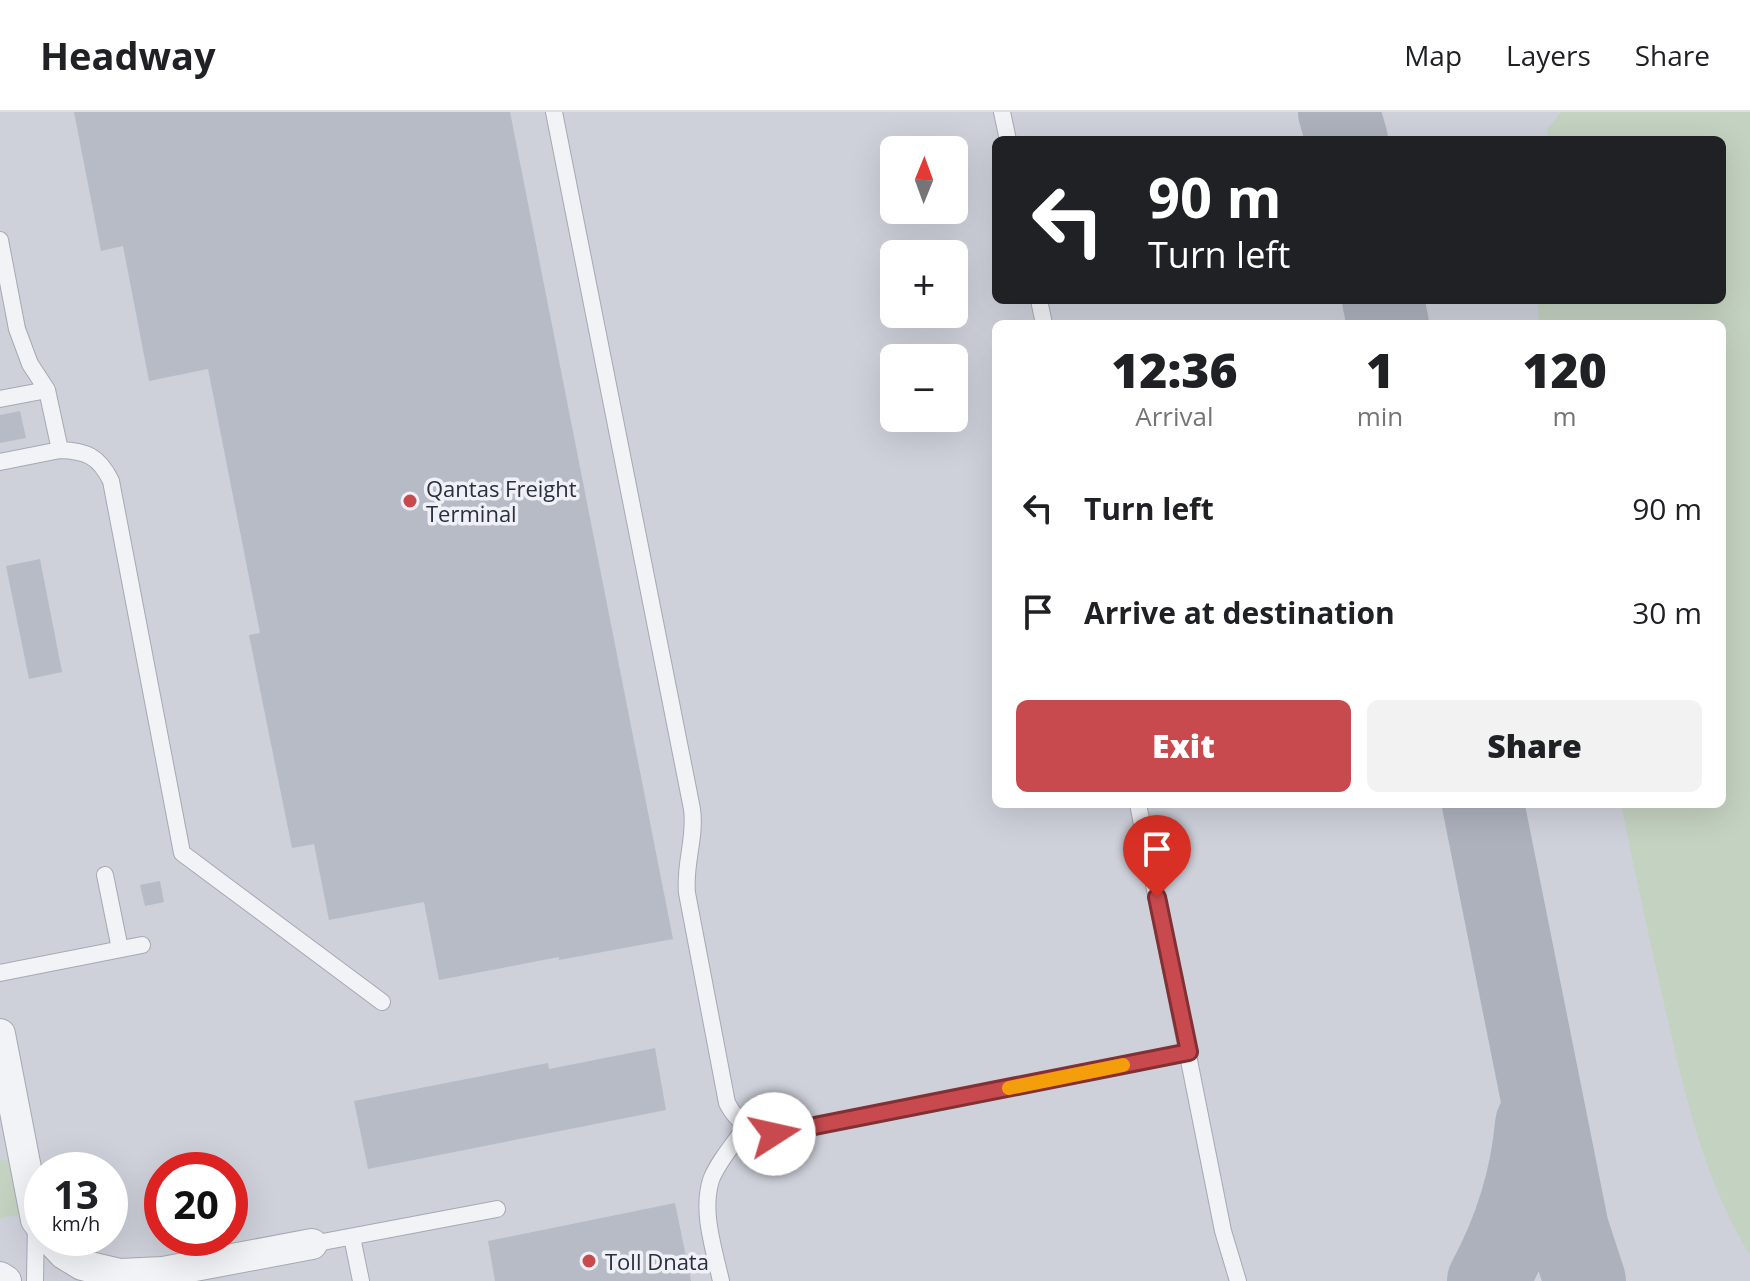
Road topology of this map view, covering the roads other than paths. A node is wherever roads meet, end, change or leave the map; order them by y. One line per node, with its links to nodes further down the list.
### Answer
1 (554, 112): 17 (lane)
2 (1002, 112): 3 (lane)
3 (1007, 136)
4 (0, 240): 5 (lane)
5 (47, 390): 6 (lane); 7 (lane)
6 (0, 399)
7 (60, 450): 8 (lane); 14 (lane)
8 (0, 462)
9 (1139, 808): 16 (lane)
10 (105, 875): 12 (lane)
11 (142, 945): 12 (lane)
12 (120, 949): 13 (lane)
13 (0, 973)
14 (382, 1002)
15 (0, 1034): 18 (street)
16 (1189, 1052): 17 (lane); 30 (lane)
17 (746, 1126): 29 (lane)
18 (24, 1170)
19 (497, 1209): 20 (lane)
20 (352, 1237): 21 (lane); 28 (lane)
21 (312, 1244): 25 (street)
22 (38, 1256): 27 (lane)
23 (67, 1256): 25 (street)
24 (0, 1277): 26 (street)
25 (151, 1277)
26 (6, 1281)
27 (35, 1281)
28 (361, 1281)
29 (721, 1281)
30 (1238, 1281)

